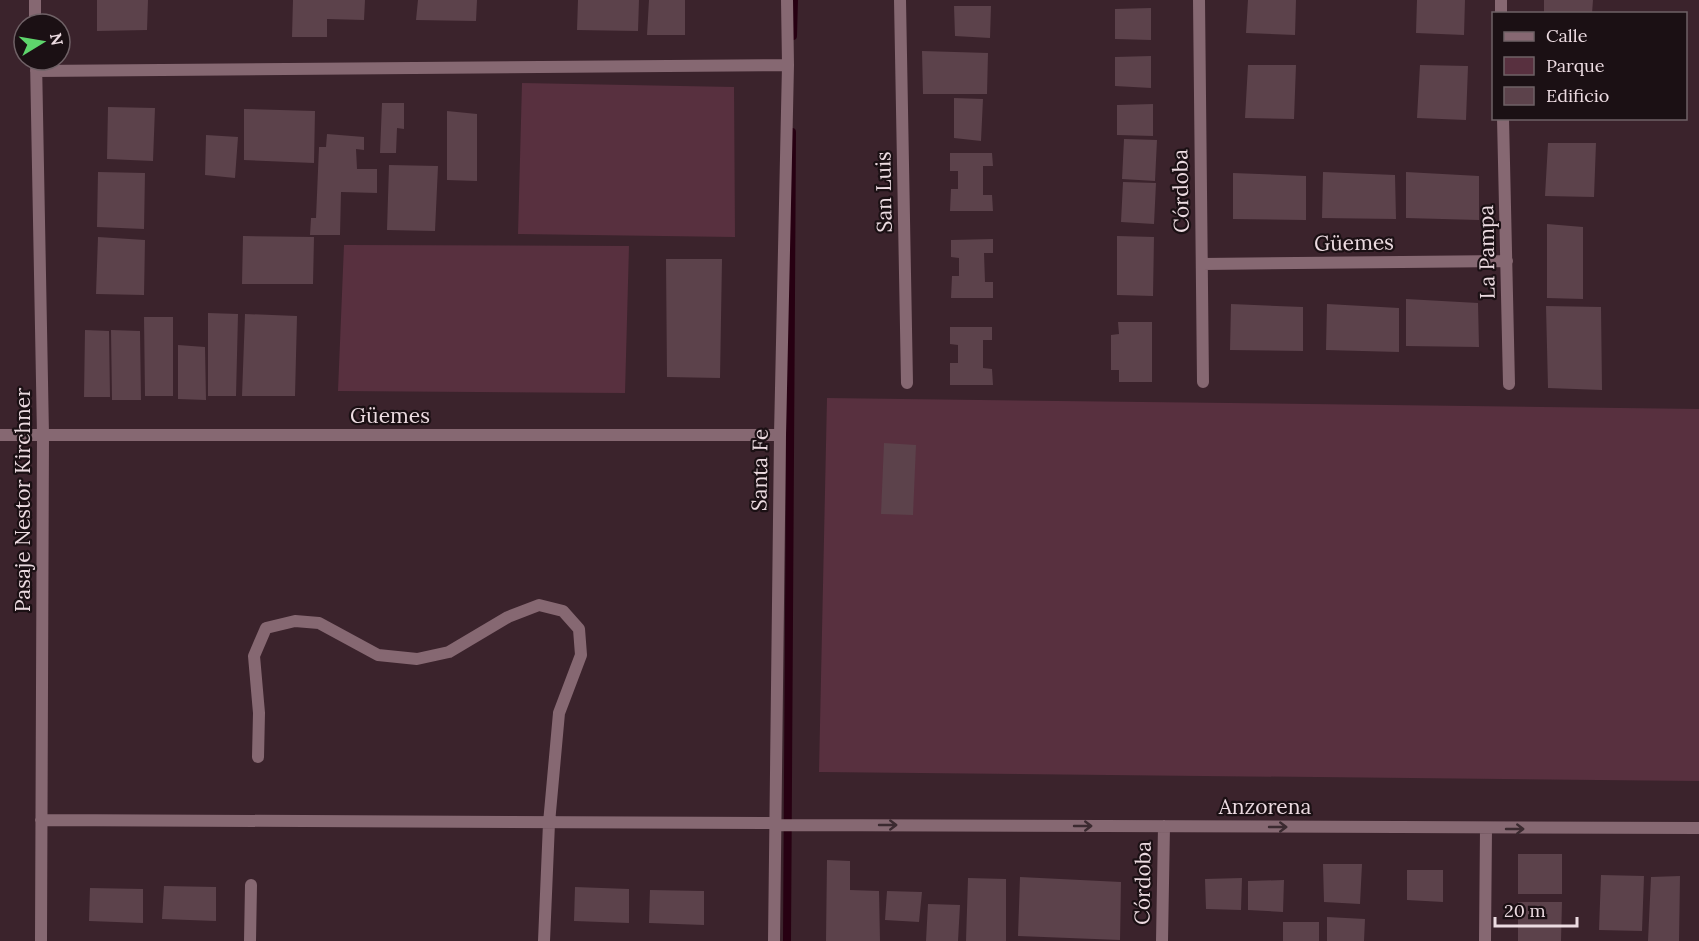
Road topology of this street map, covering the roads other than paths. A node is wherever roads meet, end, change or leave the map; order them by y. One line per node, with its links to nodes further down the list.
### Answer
1 (788, 0): 5 (street, Santa Fe)
2 (900, 0): 11 (street, San Luis)
3 (1199, 0): 9 (street, Córdoba)
4 (72, 65): 5 (street)
5 (788, 65): 15 (street, Santa Fe)
6 (36, 72): 14 (street, Pasaje Nestor Kirchner)
7 (1503, 120): 8 (street, La Pampa)
8 (1506, 261): 9 (street, Güemes); 12 (street, La Pampa)
9 (1202, 264): 10 (street, Córdoba)
10 (1203, 382)
11 (908, 383)
12 (1509, 384)
13 (0, 435): 14 (street, Güemes)
14 (43, 435): 15 (street, Güemes); 17 (street, Pasaje Nestor Kirchner)
15 (780, 435): 19 (street, Santa Fe)
16 (258, 757): 18 (street)
17 (41, 820): 18 (street, Anzorena); 24 (street, Pasaje Nestor Kirchner)
18 (549, 823): 19 (street, Anzorena); 26 (street)
19 (778, 824): 20 (street, Anzorena, one-way to 20); 27 (street, Santa Fe)
20 (1164, 826): 22 (street, Anzorena, one-way to 22); 28 (street, Córdoba)
21 (1699, 828): 22 (street, Anzorena, one-way to 21)
22 (1486, 829): 29 (street)
23 (251, 885): 25 (street)
24 (41, 941)
25 (250, 941)
26 (544, 941)
27 (774, 941)
28 (1162, 941)
29 (1485, 941)

